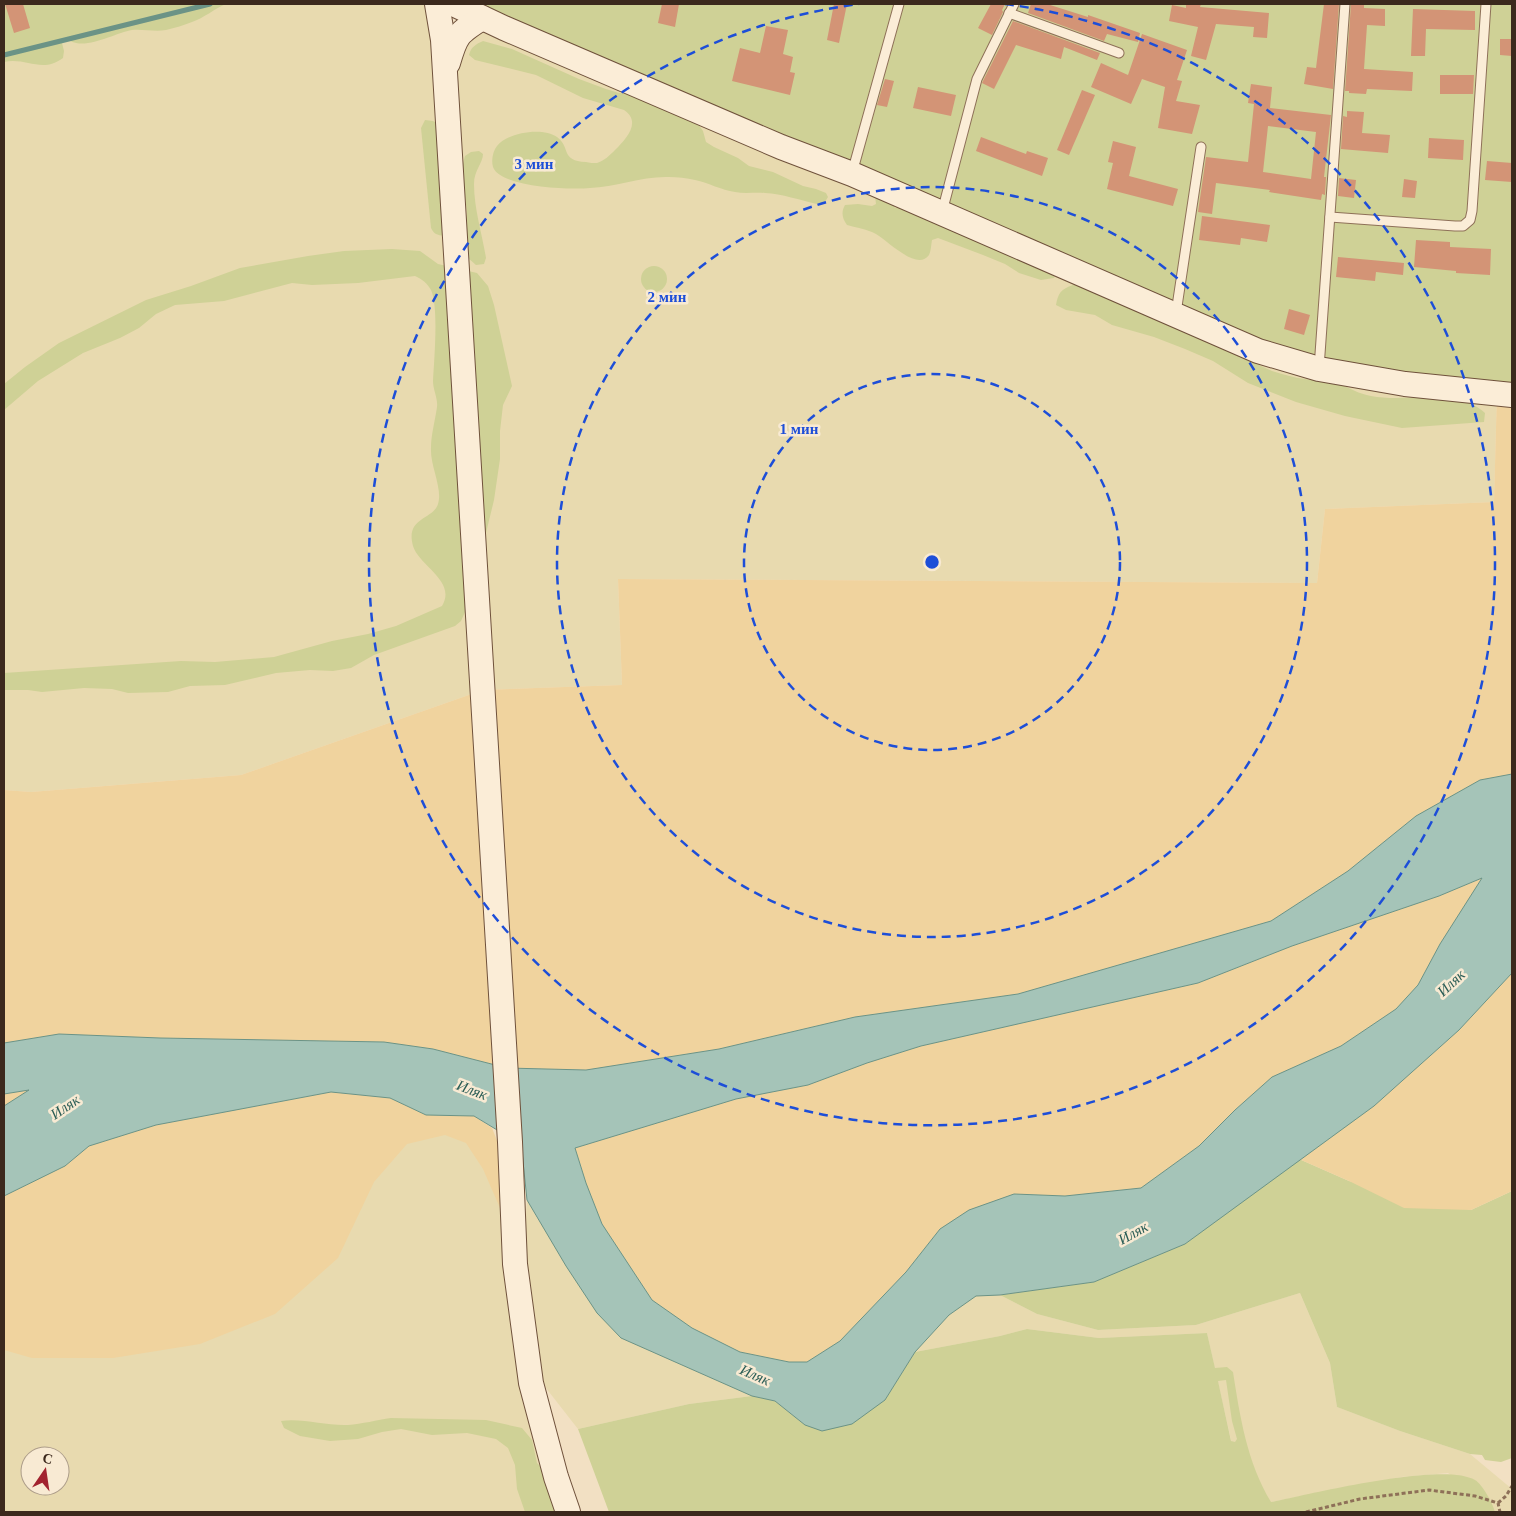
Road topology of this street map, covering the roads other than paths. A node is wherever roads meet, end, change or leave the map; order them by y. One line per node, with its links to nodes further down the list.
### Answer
1 (437, 4): 10 (street)
2 (454, 4): 8 (street)
3 (899, 4): 12 (lane)
4 (1014, 4): 7 (lane)
5 (1345, 4): 14 (lane)
6 (1486, 4): 14 (lane)
7 (1009, 13): 9 (lane); 13 (lane)
8 (482, 18): 10 (street); 12 (street)
9 (1119, 53)
10 (445, 72): 18 (street)
11 (1201, 148): 15 (lane)
12 (852, 174): 13 (street)
13 (942, 213): 15 (street)
14 (1330, 217): 16 (lane)
15 (1176, 315): 16 (street)
16 (1319, 368): 17 (street)
17 (1512, 395)
18 (568, 1512)

